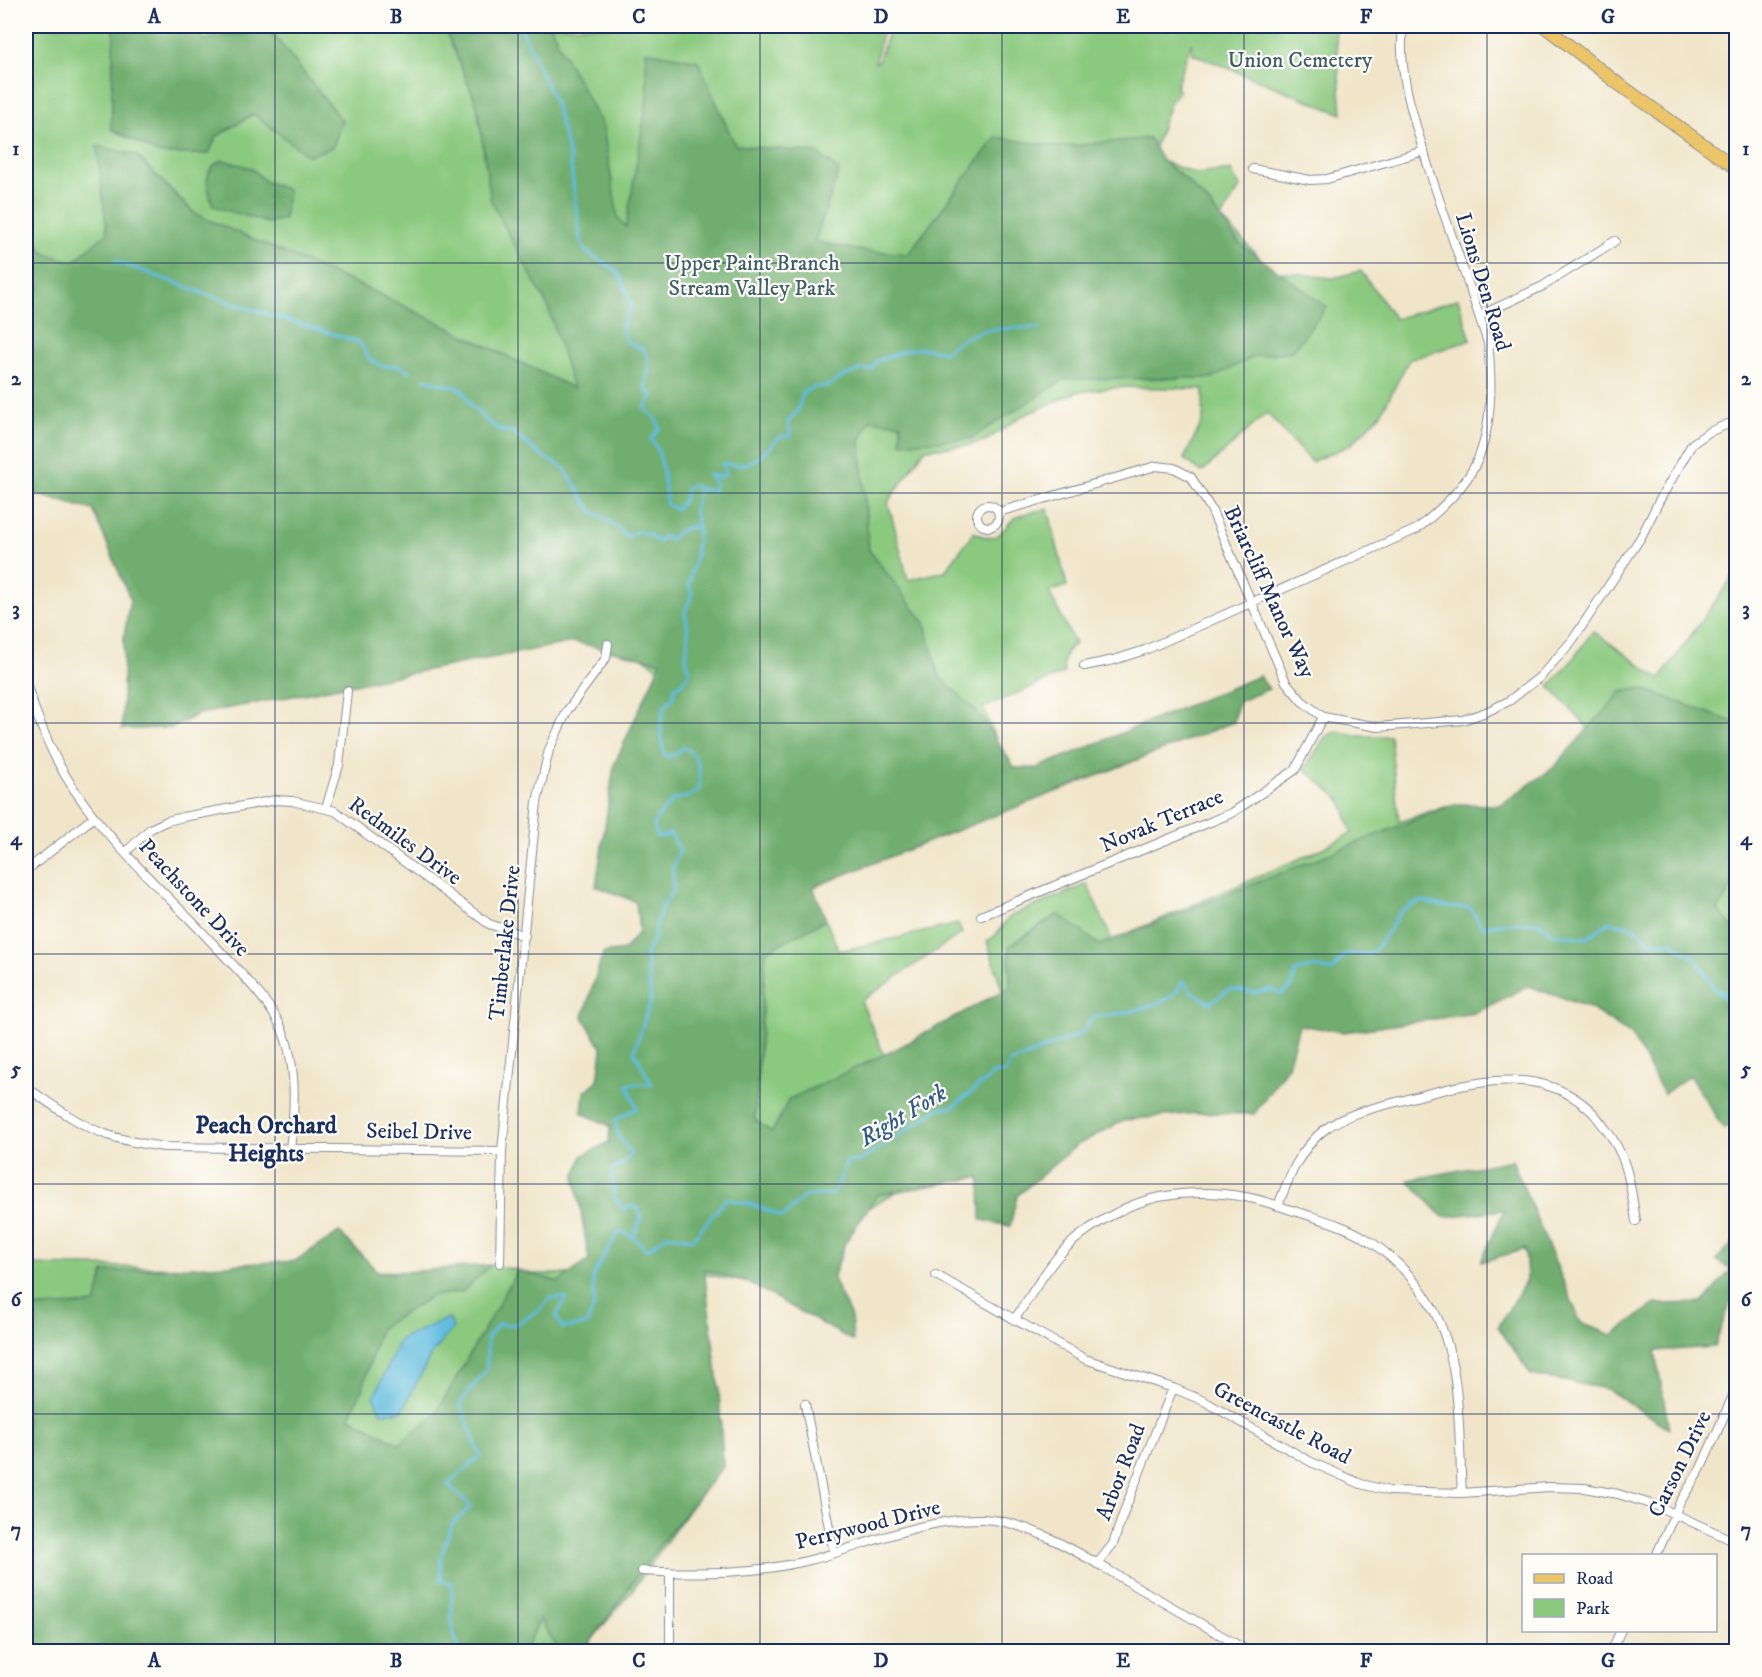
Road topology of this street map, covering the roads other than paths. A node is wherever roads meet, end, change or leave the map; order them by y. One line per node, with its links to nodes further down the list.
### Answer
1 (1403, 26): 3 (street, Lions Den Road)
2 (1544, 26): 4 (main road)
3 (1424, 151): 5 (street); 7 (street, Lions Den Road)
4 (1737, 168)
5 (1253, 170)
6 (1615, 241): 7 (street)
7 (1479, 316): 10 (street, Lions Den Road)
8 (1737, 424): 15 (street, Briarcliff Manor Way)
9 (999, 512): 10 (street, Briarcliff Manor Way)
10 (1251, 604): 12 (street, Lions Den Road); 15 (street, Briarcliff Manor Way)
11 (608, 644): 21 (street, Timberlake Drive)
12 (1084, 666)
13 (26, 683): 17 (street, Peachstone Drive)
14 (347, 691): 16 (street)
15 (1323, 717): 20 (street, Novak Terrace)
16 (326, 808): 18 (street, Redmiles Drive); 21 (street, Redmiles Drive)
17 (94, 817): 18 (street, Peachstone Drive); 19 (street)
18 (126, 852): 23 (street, Peachstone Drive)
19 (32, 866)
20 (981, 916)
21 (525, 936): 24 (street, Timberlake Drive)
22 (26, 1087): 23 (street, Seibel Drive)
23 (290, 1149): 24 (street, Seibel Drive)
24 (502, 1151): 27 (street, Timberlake Drive)
25 (1278, 1206): 26 (street); 29 (street); 33 (street)
26 (1636, 1221)
27 (501, 1263)
28 (936, 1275): 29 (street, Greencastle Road)
29 (1014, 1320): 30 (street, Greencastle Road)
30 (1173, 1388): 33 (street, Greencastle Road); 38 (street, Arbor Road)
31 (1737, 1389): 34 (street, Carson Drive)
32 (805, 1404): 36 (street)
33 (1462, 1493): 34 (street, Greencastle Road)
34 (1675, 1513): 35 (street, Greencastle Road); 37 (street, Carson Drive)
35 (1737, 1542)
36 (834, 1552): 38 (street, Perrywood Drive); 40 (street, Perrywood Drive)
37 (1657, 1554)
38 (1097, 1564): 43 (street, Perrywood Drive)
39 (642, 1571): 40 (street, Perrywood Drive)
40 (670, 1572): 42 (street)
41 (1620, 1632): 44 (street)
42 (670, 1652)
43 (1250, 1652)
44 (1611, 1652)

